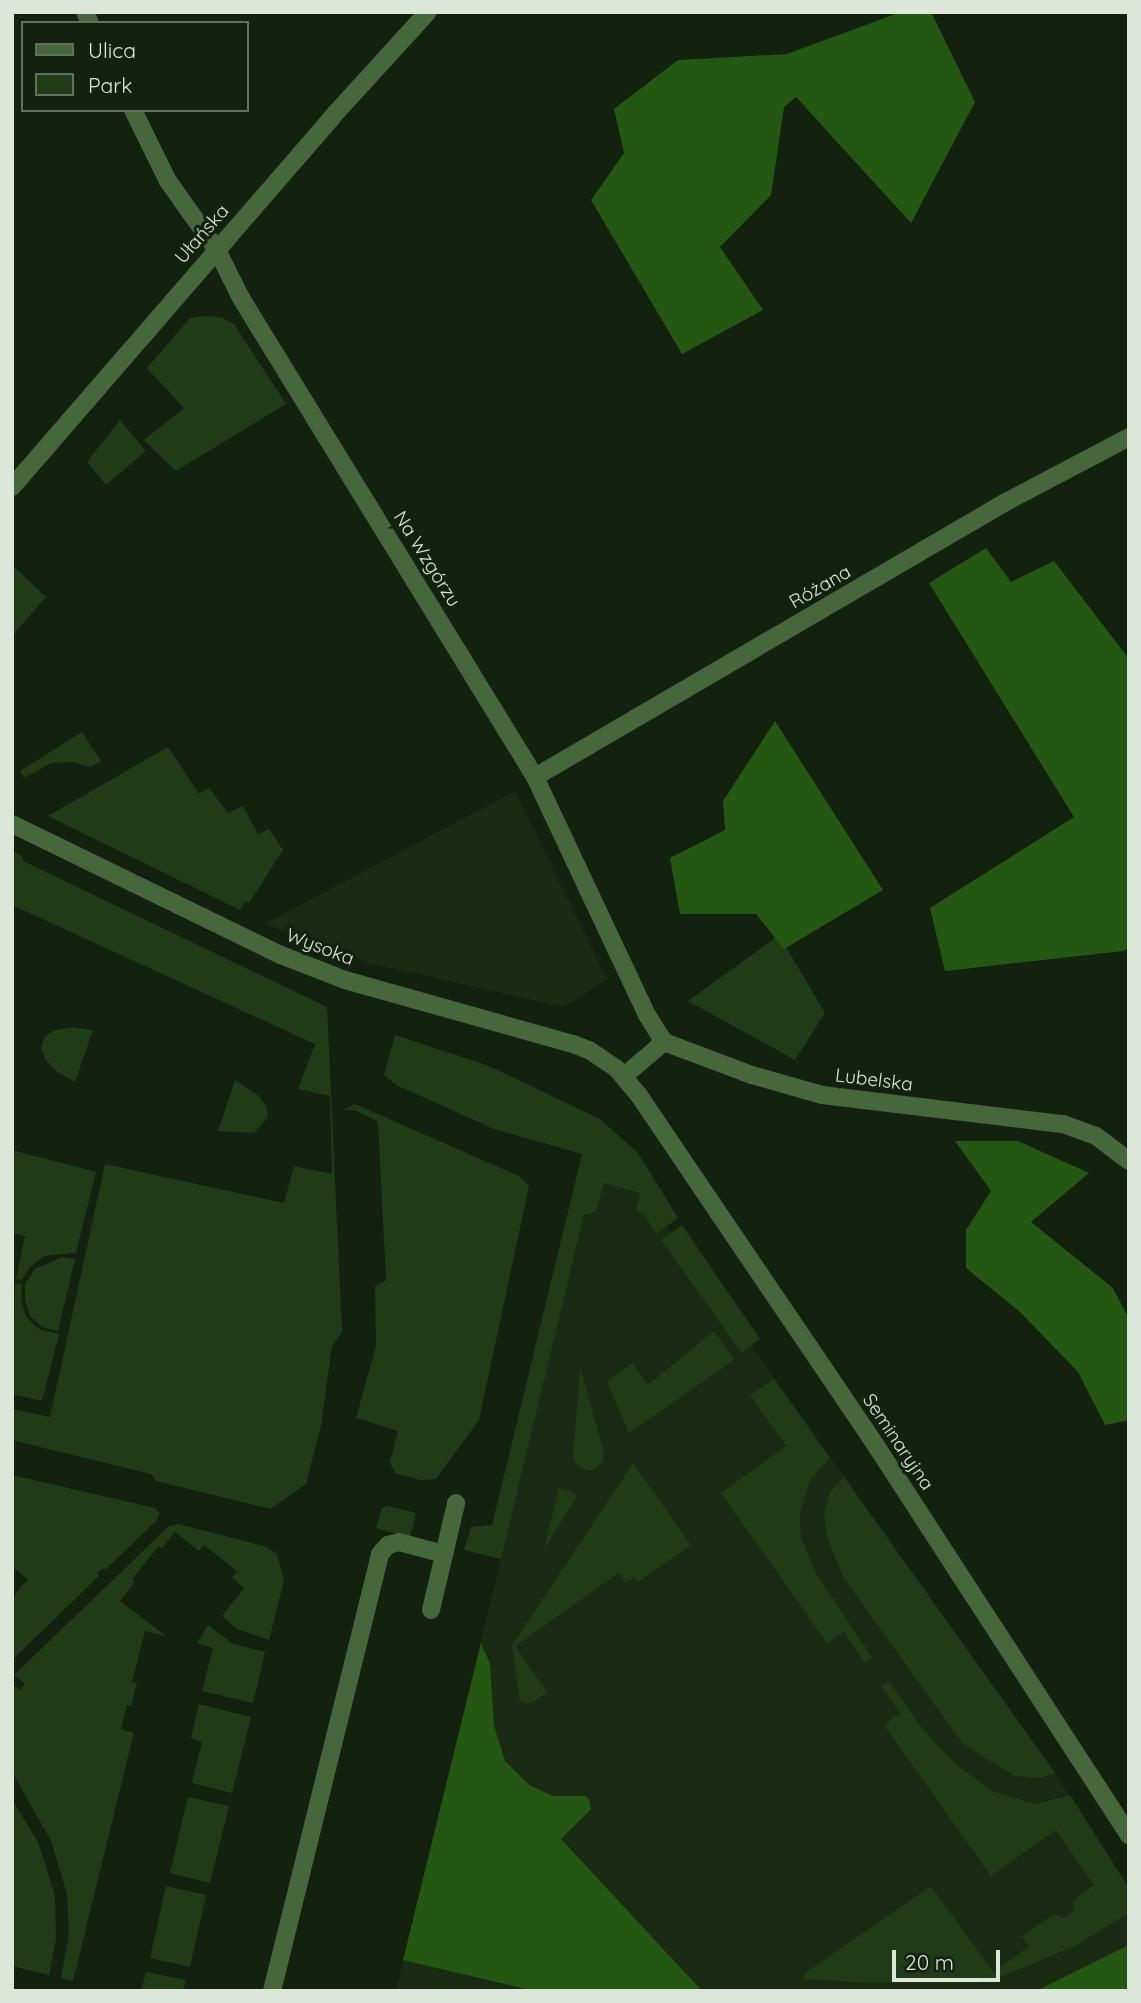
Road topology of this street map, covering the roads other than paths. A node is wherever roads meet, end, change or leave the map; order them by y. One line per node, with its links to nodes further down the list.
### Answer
1 (428, 12): 3 (street, Ułańska)
2 (133, 112): 3 (street, Na Wzgórzu)
3 (217, 250): 5 (street, Ułańska); 6 (street, Na Wzgórzu)
4 (1129, 437): 6 (street, Różana)
5 (12, 487)
6 (535, 777): 8 (street, Na Wzgórzu)
7 (12, 824): 9 (street, Wysoka)
8 (664, 1042): 9 (street); 10 (street, Lubelska)
9 (624, 1076): 14 (street, Seminaryjna)
10 (1129, 1161)
11 (456, 1503): 12 (street)
12 (444, 1554): 13 (street); 15 (street)
13 (431, 1610)
14 (1129, 1836)
15 (272, 1991)

